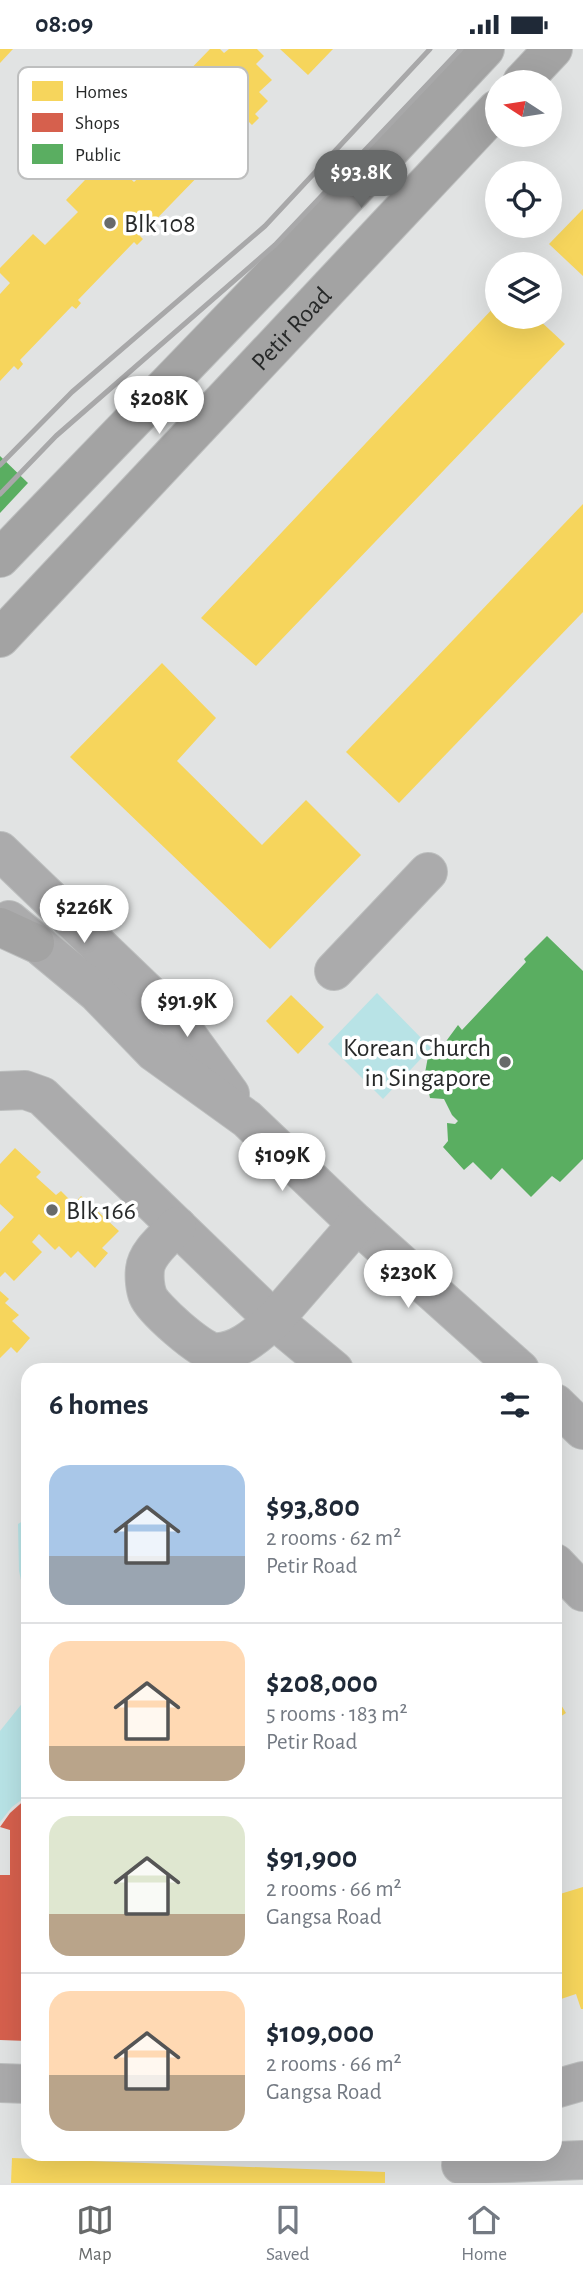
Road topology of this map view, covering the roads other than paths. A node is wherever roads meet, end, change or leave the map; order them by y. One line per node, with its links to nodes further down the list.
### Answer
1 (485, 49): 5 (main road, Petir Road)
2 (554, 49): 3 (main road)
3 (534, 70)
4 (485, 122): 6 (main road, Petir Road)
5 (0, 558)
6 (0, 638)
7 (0, 851): 14 (street)
8 (428, 872): 12 (street)
9 (0, 911): 11 (street)
10 (0, 927): 11 (main road)
11 (34, 943): 14 (street)
12 (334, 971)
13 (0, 1091): 16 (street)
14 (247, 1119): 15 (street)
15 (357, 1224): 17 (street); 19 (street)
16 (177, 1226): 17 (street); 17 (street)
17 (274, 1319): 18 (street)
18 (326, 1363)
19 (512, 1363)
20 (562, 1410): 21 (street)
21 (583, 1430)
22 (562, 1570): 23 (street)
23 (583, 1593)
24 (583, 2081): 27 (street)
25 (0, 2083): 26 (street)
26 (21, 2084)
27 (562, 2087)
28 (583, 2160): 30 (street)
29 (559, 2161): 31 (street)
30 (562, 2161)
31 (461, 2165)

